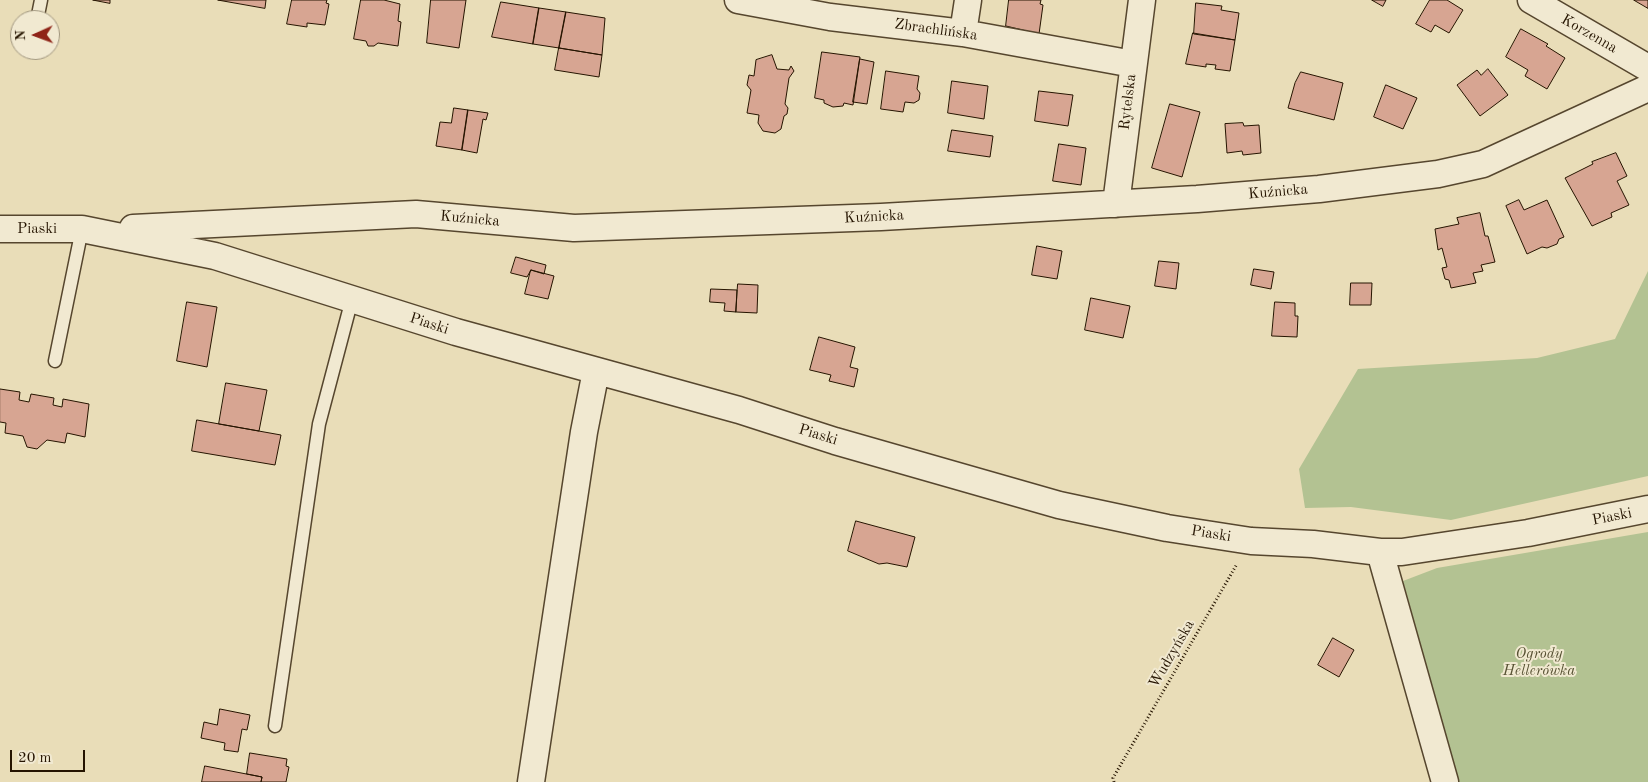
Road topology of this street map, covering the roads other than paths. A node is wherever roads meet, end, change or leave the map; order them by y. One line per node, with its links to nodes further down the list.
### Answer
1 (738, 0): 5 (street, Zbrachlińska)
2 (968, 0): 5 (street)
3 (1142, 0): 6 (street, Rytelska)
4 (1531, 0): 7 (street, Korzenna)
5 (963, 33): 6 (street, Zbrachlińska)
6 (1133, 64): 9 (street, Rytelska)
7 (1648, 68)
8 (1648, 88): 9 (street, Kuźnicka)
9 (1116, 204): 11 (street, Kuźnicka)
10 (0, 229): 11 (street, Piaski)
11 (82, 229): 12 (street, Piaski); 13 (lane)
12 (352, 299): 14 (street, Piaski); 17 (lane)
13 (56, 361)
14 (596, 371): 16 (street, Piaski); 18 (street)
15 (1648, 509): 16 (street, Piaski)
16 (1380, 552): 19 (street)
17 (275, 726)
18 (531, 782)
19 (1445, 782)

